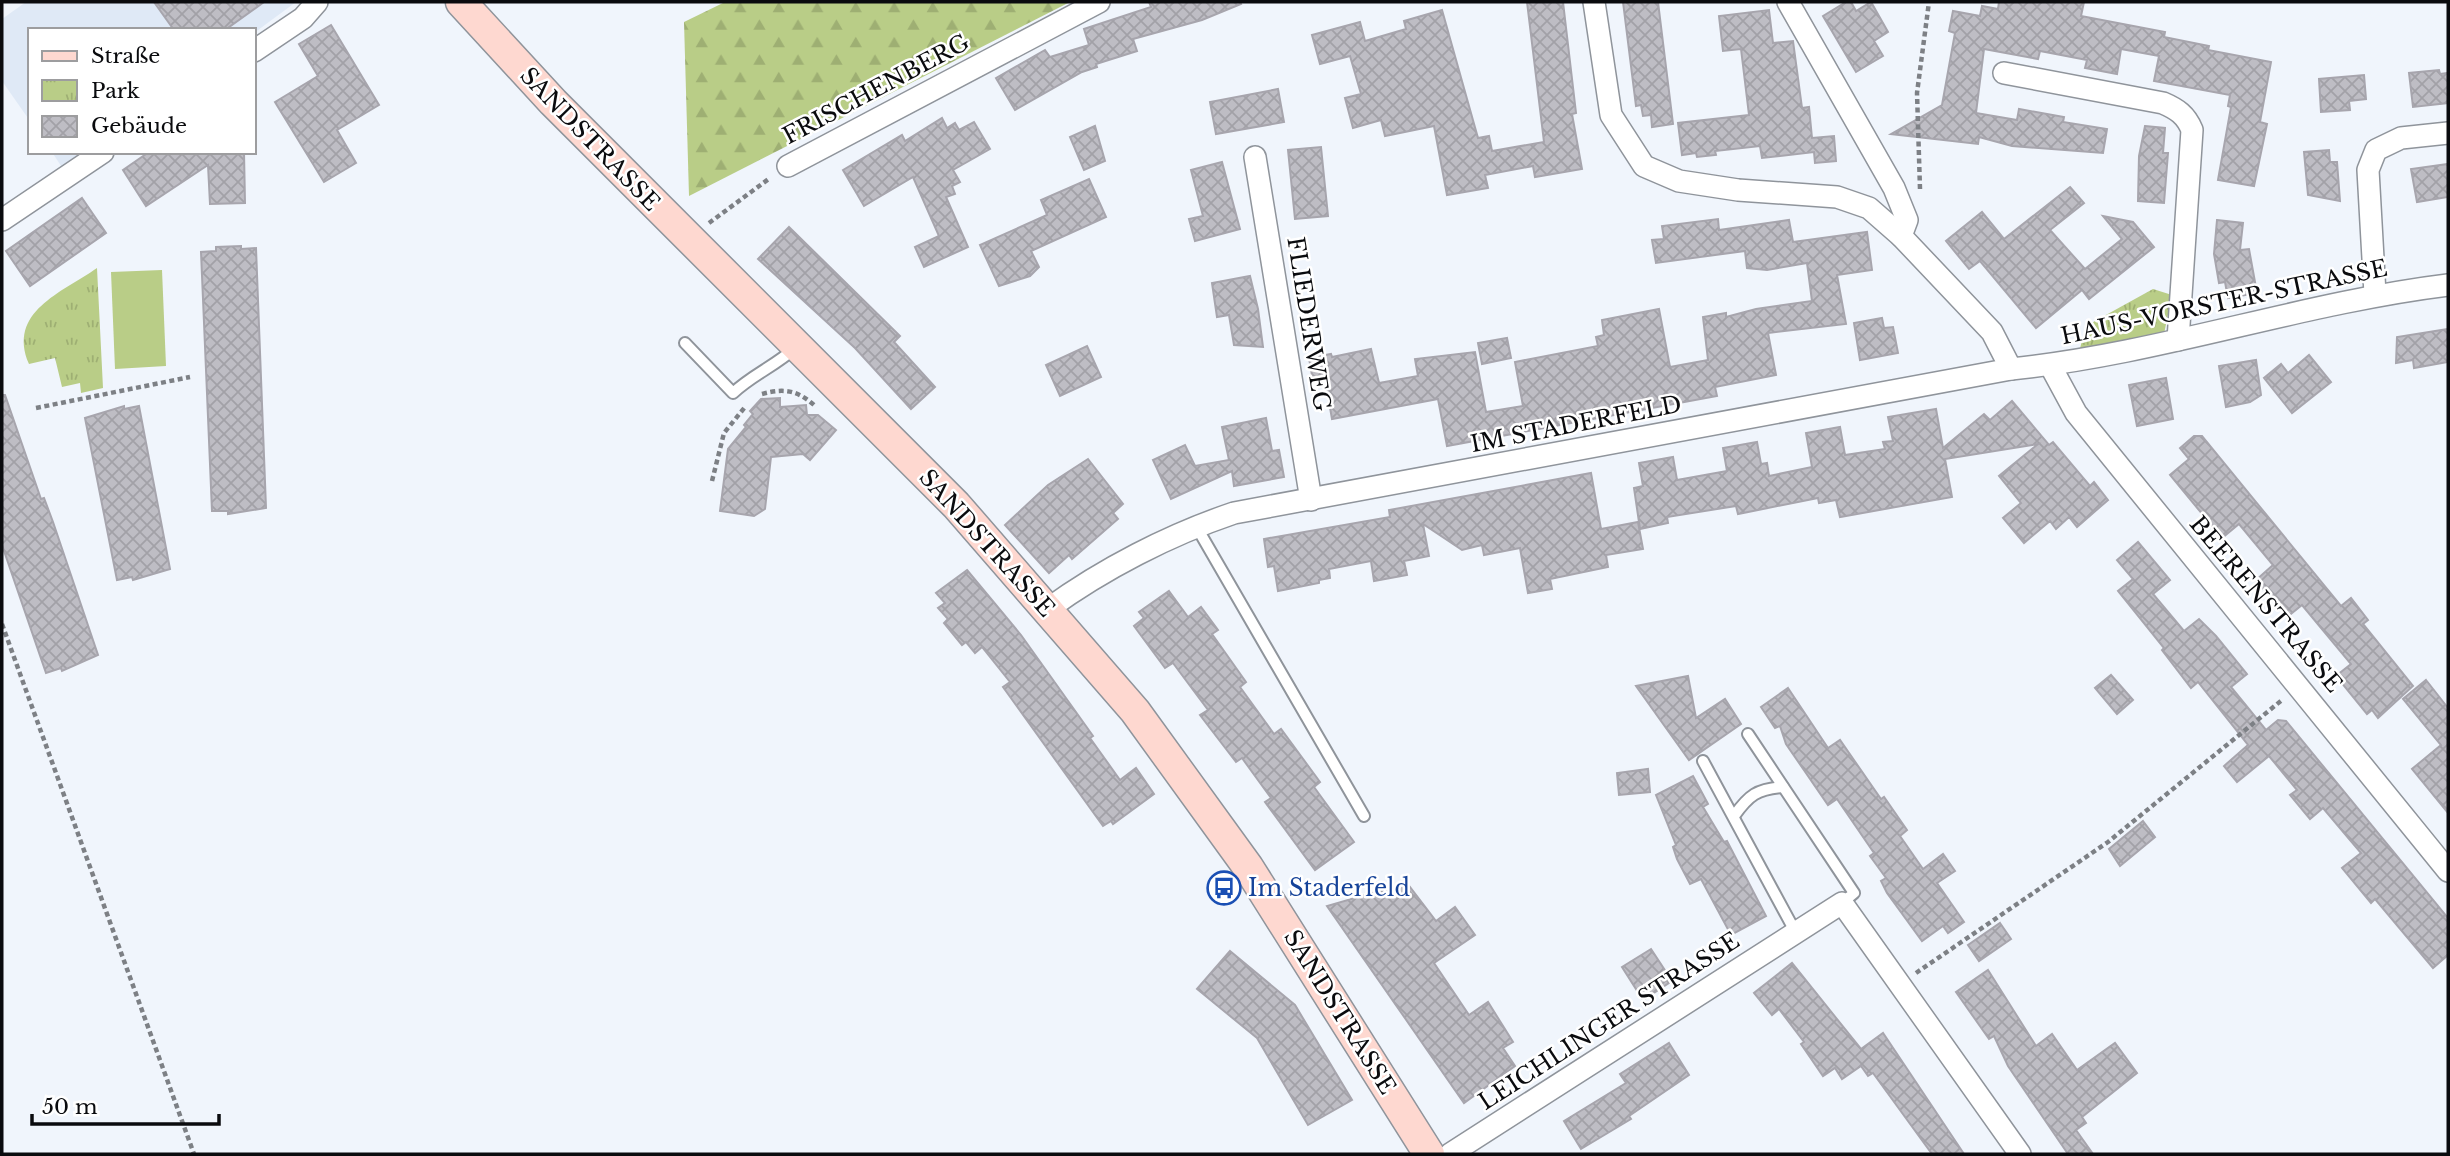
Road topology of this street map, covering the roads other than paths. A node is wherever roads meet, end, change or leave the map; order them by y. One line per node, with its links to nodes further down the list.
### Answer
1 (317, 2): 6 (street)
2 (461, 2): 18 (street, SANDSTRASSE)
3 (1099, 2): 11 (street, FRISCHENBERG)
4 (1594, 2): 13 (street)
5 (1788, 2): 13 (street)
6 (256, 50)
7 (2004, 73): 16 (street)
8 (2448, 133): 15 (street)
9 (100, 154): 12 (street)
10 (1255, 157): 21 (street, FLIEDERWEG)
11 (788, 166)
12 (2, 220)
13 (1901, 236): 20 (street)
14 (2448, 285): 15 (street, HAUS-VORSTER-STRASSE)
15 (2375, 294): 16 (street, HAUS-VORSTER-STRASSE)
16 (2178, 340): 19 (street, HAUS-VORSTER-STRASSE)
17 (685, 343): 18 (lane)
18 (797, 346): 23 (street, SANDSTRASSE)
19 (2050, 365): 20 (street, HAUS-VORSTER-STRASSE); 29 (street, BEERENSTRASSE)
20 (2011, 369): 21 (street, IM STADERFELD)
21 (1311, 500): 22 (street, IM STADERFELD)
22 (1196, 526): 23 (street, IM STADERFELD); 27 (lane)
23 (1048, 609): 32 (street, SANDSTRASSE)
24 (1748, 734): 26 (lane)
25 (1703, 761): 28 (lane)
26 (1783, 787): 28 (lane); 30 (lane)
27 (1364, 816)
28 (1734, 816): 31 (lane)
29 (2448, 871)
30 (1842, 903): 31 (street, LEICHLINGER STRASSE); 34 (street)
31 (1796, 933): 33 (street, LEICHLINGER STRASSE)
32 (1429, 1154)
33 (1450, 1154)
34 (2020, 1154)

